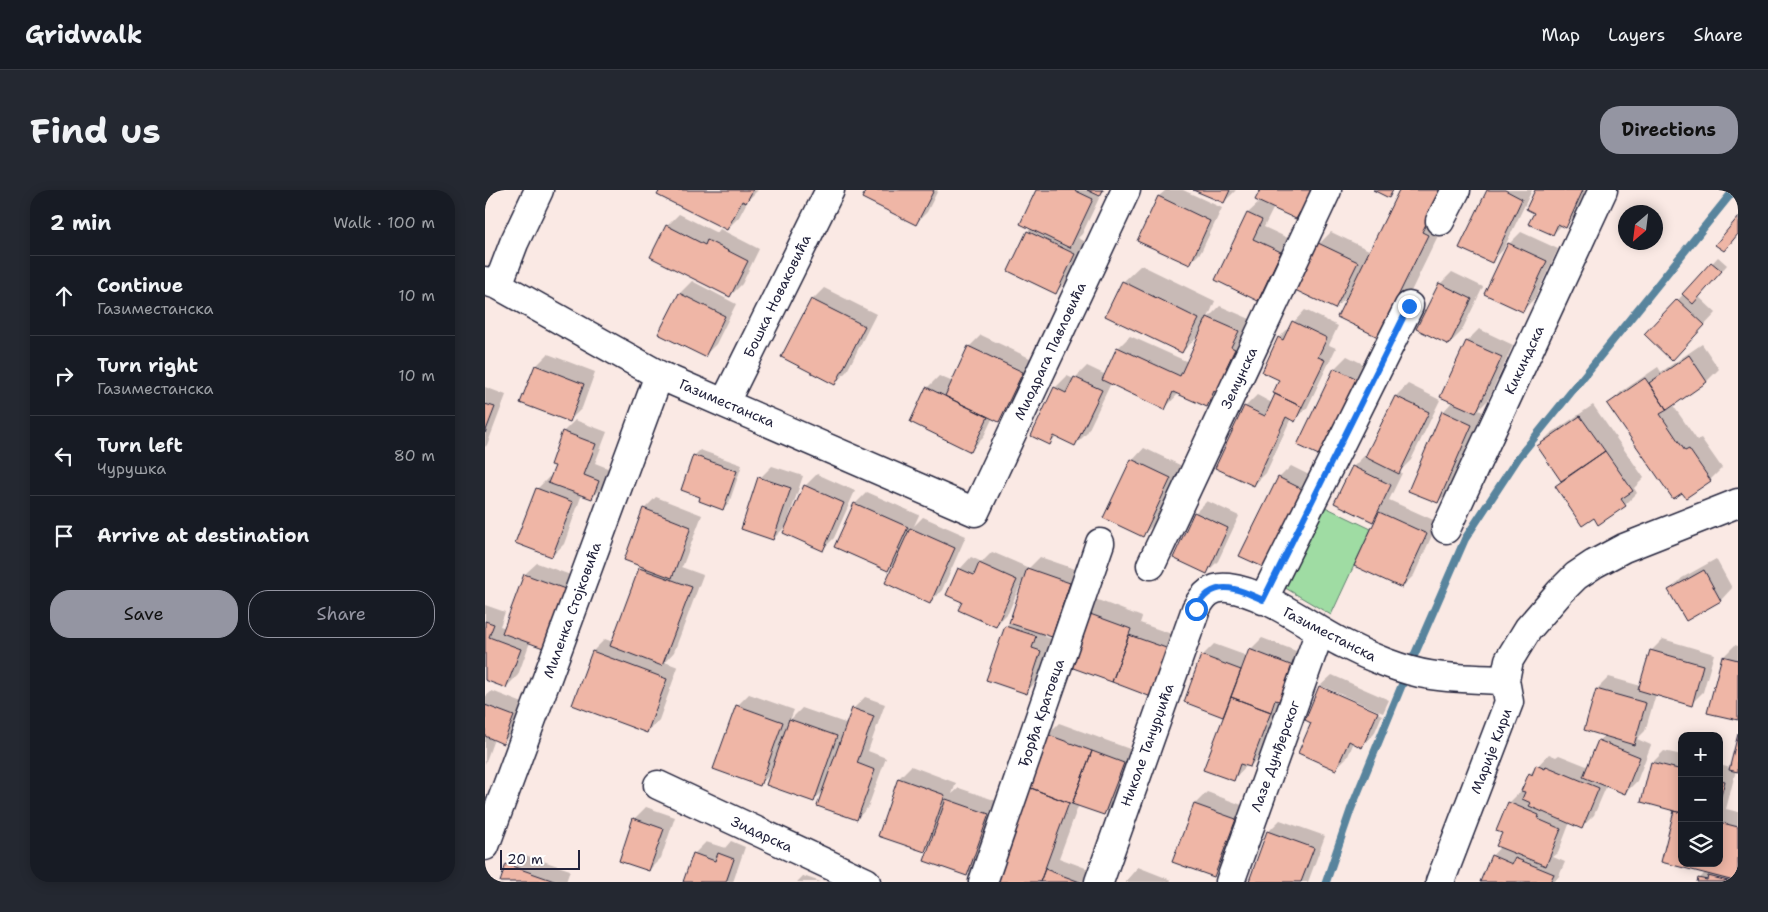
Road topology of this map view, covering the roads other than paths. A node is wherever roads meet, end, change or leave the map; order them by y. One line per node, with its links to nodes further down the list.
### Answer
1 (539, 190): 8 (street)
2 (830, 190): 11 (street, Бошка Новаковића)
3 (1126, 190): 13 (street, Миодрага Павловића)
4 (1327, 190): 16 (street, Земунска)
5 (1456, 190): 7 (street)
6 (1603, 190): 14 (street, Кикиндска)
7 (1440, 221)
8 (491, 283): 10 (street, Газиместанска)
9 (1409, 306): 17 (street)
10 (659, 375): 11 (street, Газиместанска); 22 (street, Миленка Стојковића)
11 (725, 402): 13 (street, Газиместанска)
12 (1738, 503): 20 (street, Марије Кири)
13 (975, 512)
14 (1446, 529)
15 (1099, 543): 24 (street, Ђорђа Кратовца)
16 (1151, 565)
17 (1263, 600): 18 (street, Газиместанска); 19 (street, Газиместанска)
18 (1196, 609): 25 (street, Николе Танурџића)
19 (1320, 631): 20 (street, Газиместанска); 26 (street, Лазе Дунђерског)
20 (1505, 680): 27 (street, Марије Кири)
21 (658, 785): 23 (street, Зидарска)
22 (485, 846)
23 (867, 882)
24 (983, 882)
25 (1099, 882)
26 (1230, 882)
27 (1440, 882)

